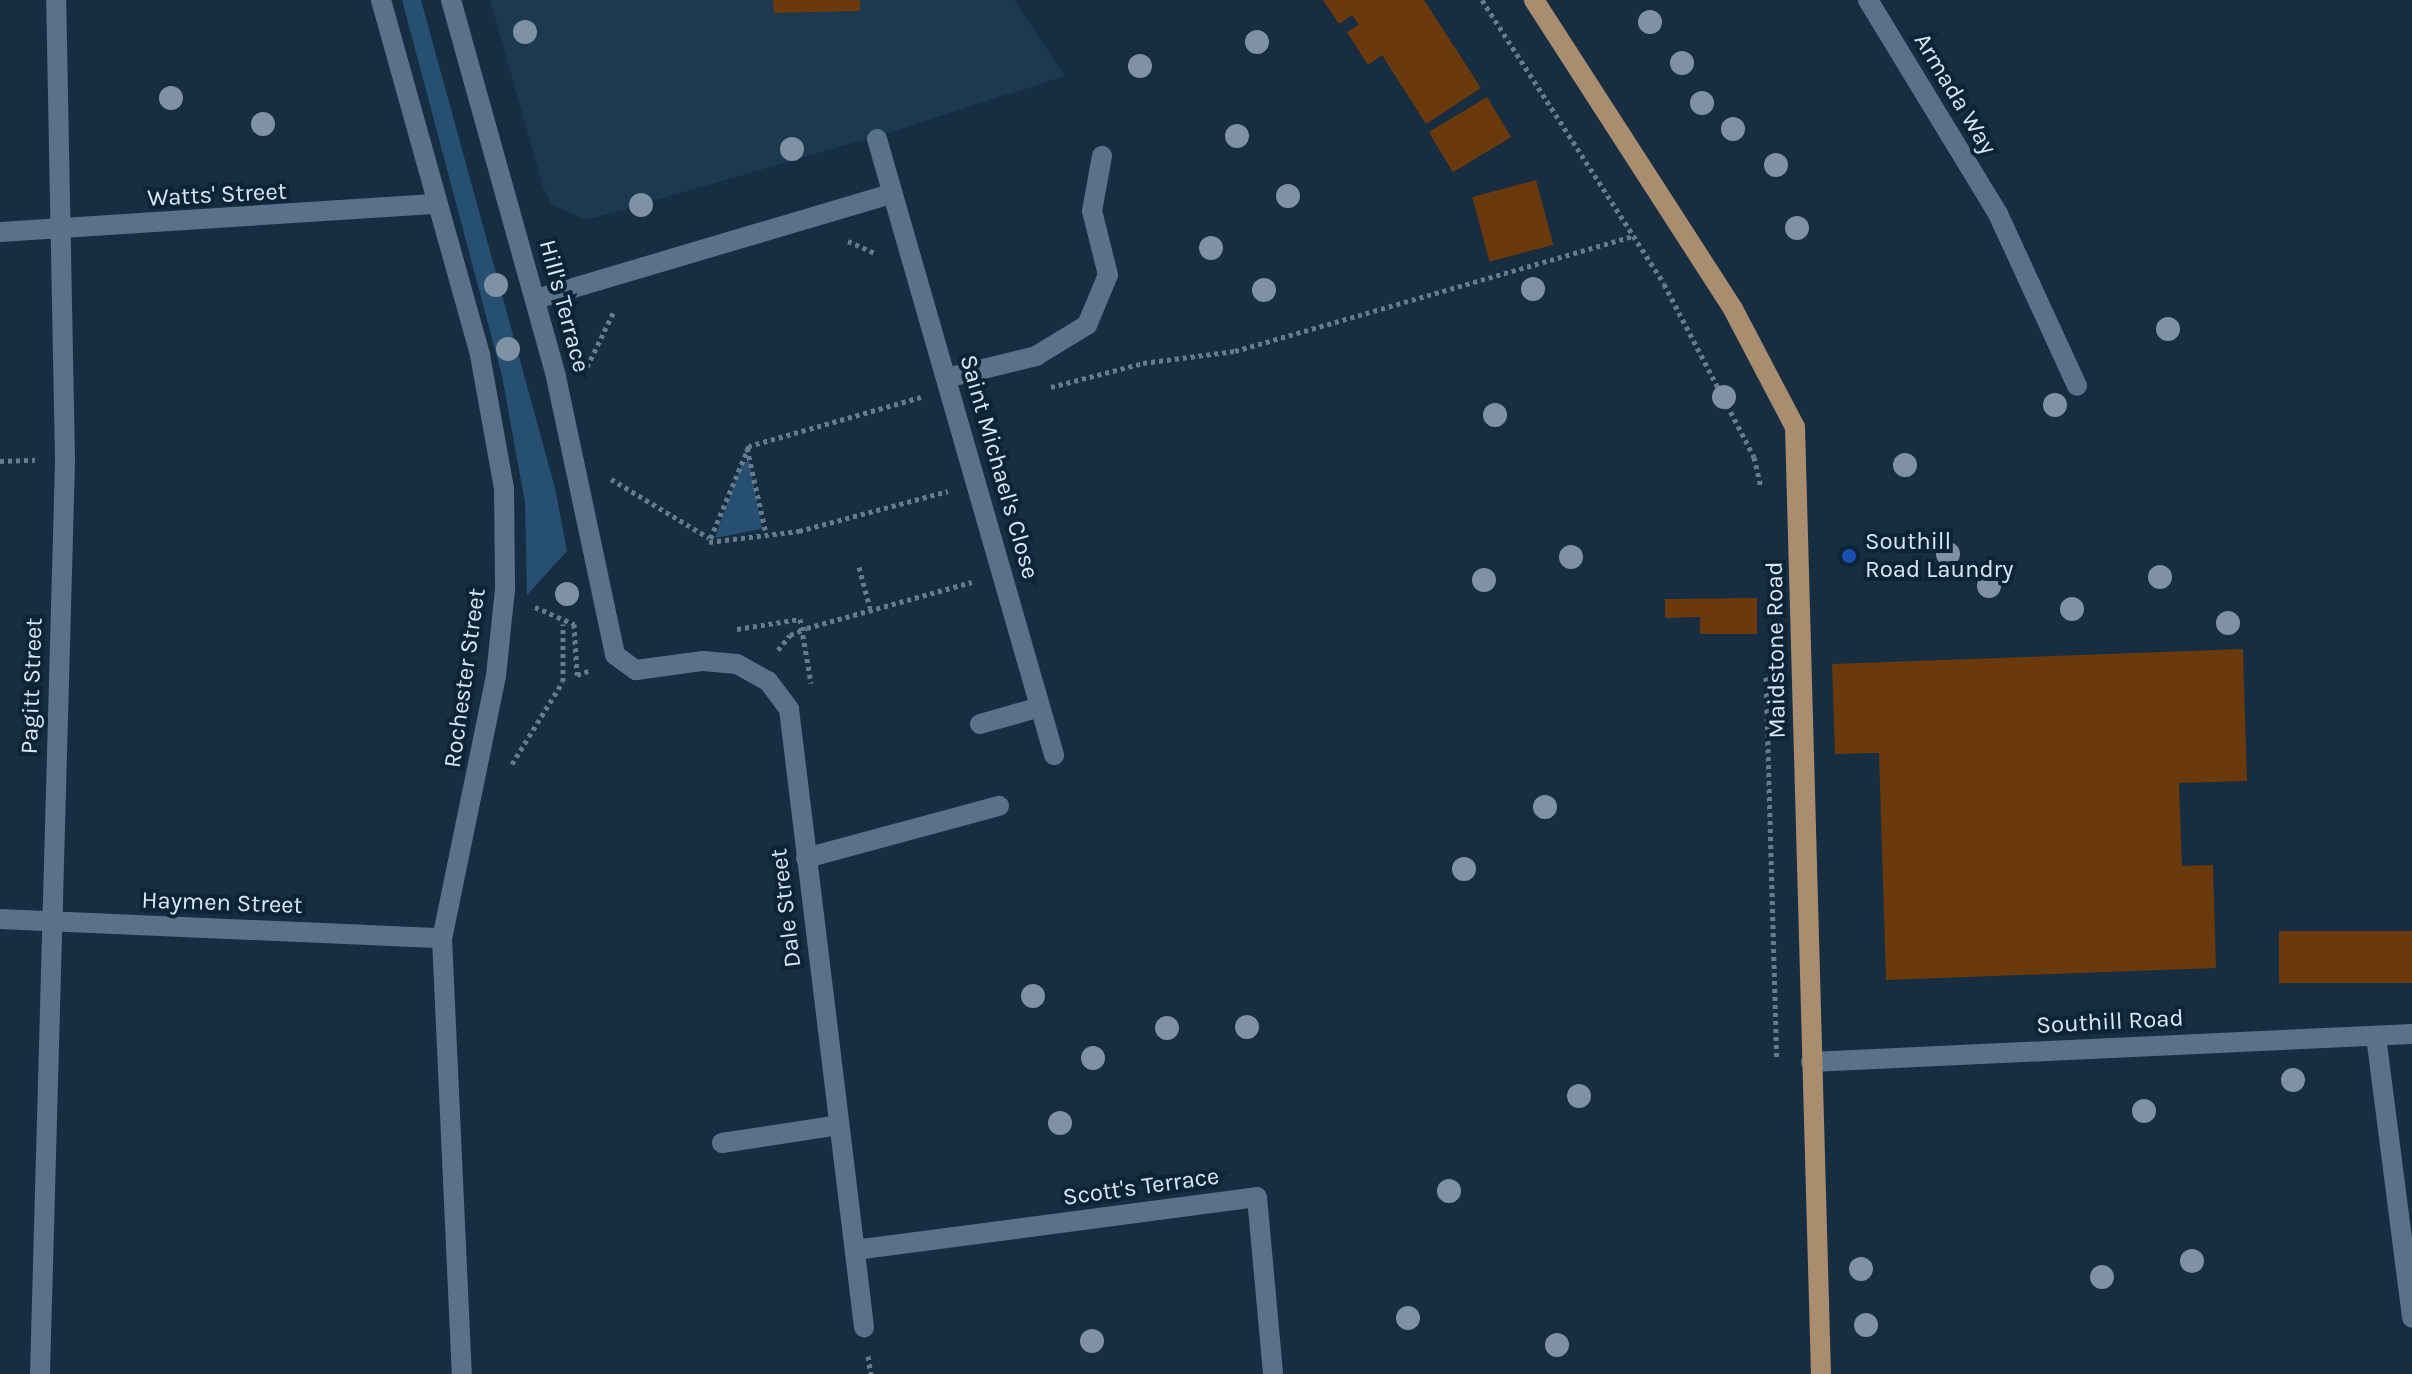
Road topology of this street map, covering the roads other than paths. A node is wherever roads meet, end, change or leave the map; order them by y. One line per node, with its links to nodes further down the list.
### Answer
1 (56, 0): 10 (street, Pagitt Street)
2 (381, 0): 9 (street, Rochester Street)
3 (451, 0): 12 (street, Hill's Terrace)
4 (1534, 0): 26 (main road, Maidstone Road)
5 (1868, 0): 14 (street, Armada Way)
6 (877, 139): 8 (street, Saint Michael's Close)
7 (1102, 156): 13 (street)
8 (893, 193): 12 (street); 13 (street, Saint Michael's Close)
9 (437, 204): 10 (street, Watts' Street); 23 (street, Rochester Street)
10 (59, 229): 11 (street, Watts' Street); 22 (street, Pagitt Street)
11 (0, 232)
12 (536, 299): 15 (street, Hill's Terrace)
13 (946, 378): 16 (street, Saint Michael's Close)
14 (2077, 386)
15 (606, 629): 20 (street, Dale Street)
16 (1040, 707): 17 (street); 18 (street, Saint Michael's Close)
17 (980, 724)
18 (1054, 755)
19 (999, 806): 20 (street)
20 (806, 858): 27 (street, Dale Street)
21 (0, 919): 22 (street, Haymen Street)
22 (51, 921): 23 (street, Haymen Street); 32 (street, Pagitt Street)
23 (442, 938): 33 (street, Rochester Street)
24 (2412, 1034): 25 (street, Southill Road)
25 (2376, 1036): 26 (street, Southill Road); 30 (street)
26 (1811, 1062): 35 (main road, Maidstone Road)
27 (839, 1125): 28 (street); 29 (street, Dale Street)
28 (722, 1143)
29 (855, 1250): 31 (street, Dale Street); 34 (street, Scott's Terrace)
30 (2412, 1318)
31 (864, 1327)
32 (40, 1374)
33 (462, 1374)
34 (1273, 1374)
35 (1821, 1374)

